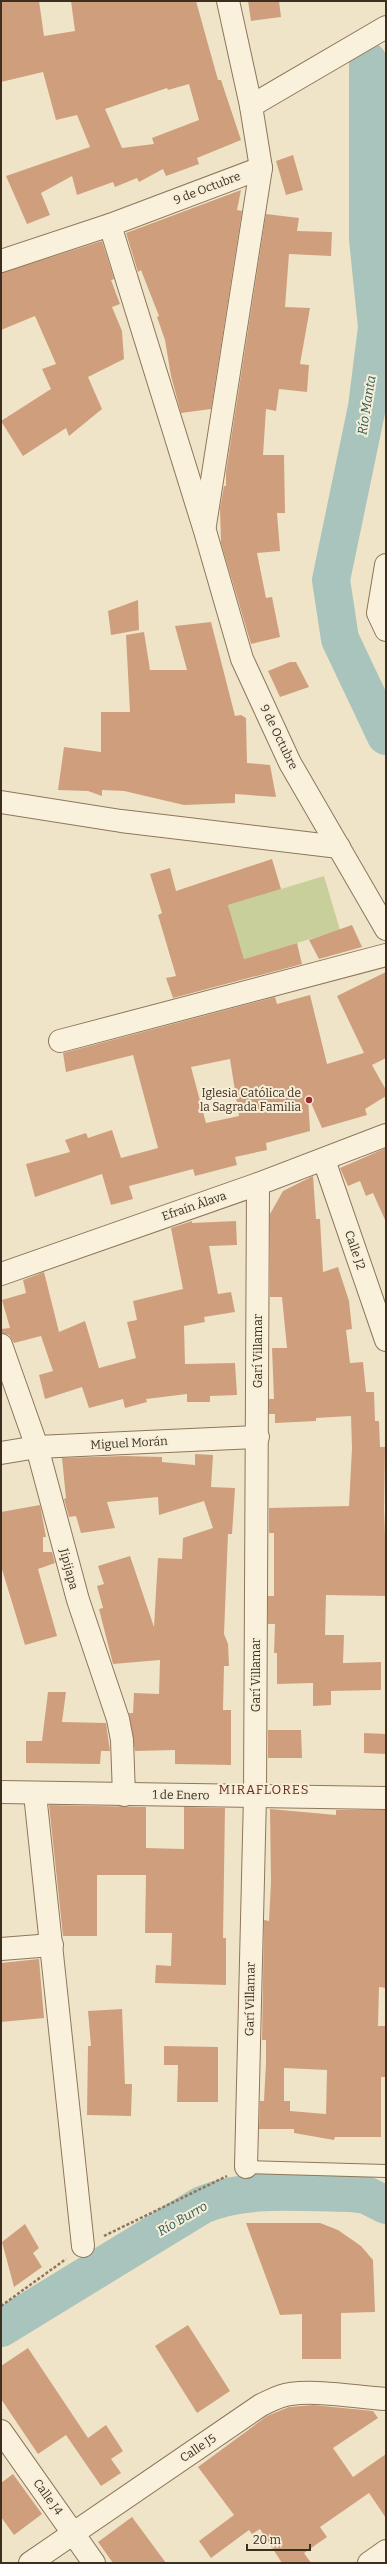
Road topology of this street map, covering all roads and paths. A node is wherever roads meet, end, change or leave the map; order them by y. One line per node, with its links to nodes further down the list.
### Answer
1 (228, 1): 3 (street)
2 (386, 27): 3 (street)
3 (250, 106): 4 (street)
4 (261, 168): 5 (street, 9 de Octubre); 7 (street, 9 de Octubre)
5 (110, 225): 6 (street); 7 (street, 9 de Octubre)
6 (1, 261)
7 (205, 530): 11 (street, 9 de Octubre)
8 (386, 565): 9 (street)
9 (386, 630)
10 (1, 802): 11 (street)
11 (339, 847): 12 (street, 9 de Octubre)
12 (386, 929)
13 (386, 956): 14 (street)
14 (60, 1041)
15 (386, 1135): 16 (street, Efraín Álava)
16 (324, 1160): 17 (street, Efraín Álava); 19 (street, Calle J2)
17 (258, 1184): 18 (street, Efraín Álava); 21 (street, Garí Villamar)
18 (1, 1274)
19 (386, 1340)
20 (1, 1345): 22 (street, Jipijapa)
21 (258, 1437): 22 (street, Miguel Morán); 27 (street, Garí Villamar)
22 (37, 1448): 23 (street, Miguel Morán); 26 (street, Jipijapa)
23 (1, 1453)
24 (1, 1792): 25 (street, 1 de Enero)
25 (35, 1794): 26 (street, 1 de Enero); 29 (street)
26 (124, 1795): 27 (street, 1 de Enero)
27 (255, 1796): 28 (street, 1 de Enero); 31 (street, Garí Villamar)
28 (386, 1798)
29 (52, 1945): 30 (street); 33 (street)
30 (1, 1949)
31 (246, 2167): 32 (lane); 33 (path)
32 (386, 2171)
33 (83, 2246): 34 (path)
34 (1, 2306)
35 (386, 2399): 37 (street, Calle J5)
36 (1, 2431): 37 (street, Calle J4)
37 (74, 2533): 39 (street, Calle J5); 40 (street, Calle J4)
38 (386, 2551): 41 (street)
39 (30, 2563)
40 (94, 2563)
41 (369, 2563)

